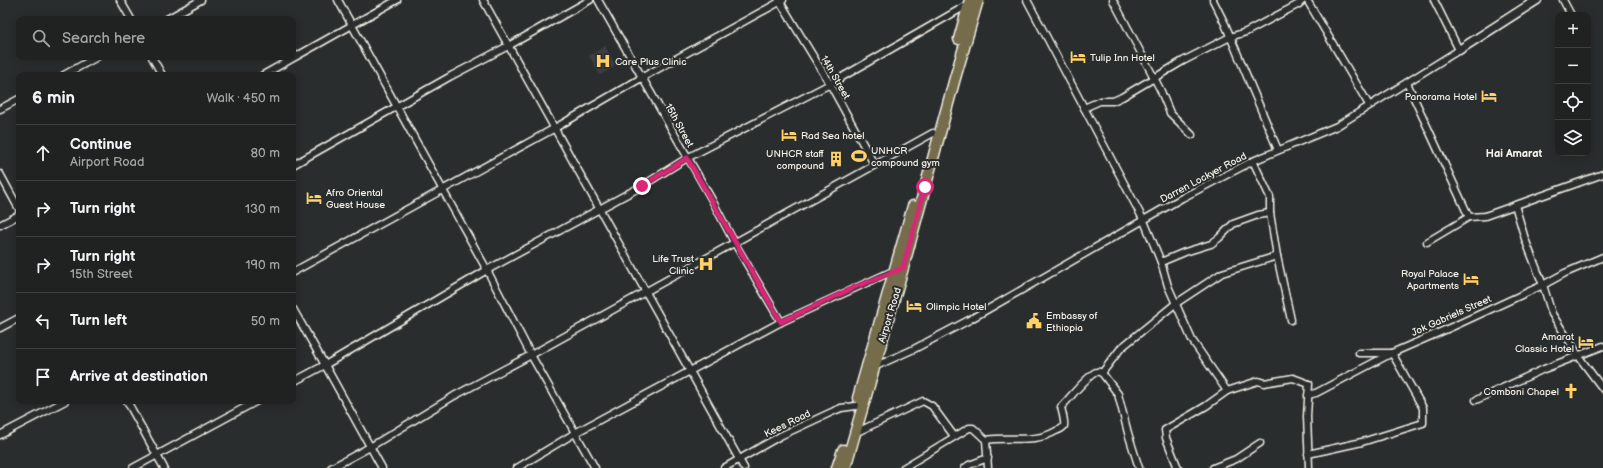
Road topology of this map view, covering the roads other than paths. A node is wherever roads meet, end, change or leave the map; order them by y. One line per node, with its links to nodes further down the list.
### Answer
1 (120, 0): 19 (street)
2 (201, 0): 20 (street)
3 (338, 0): 21 (street)
4 (397, 0): 21 (street)
5 (483, 0): 23 (street)
6 (590, 0): 23 (street)
7 (598, 0): 32 (street, 15th Street)
8 (1027, 0): 39 (street)
9 (1113, 0): 33 (street)
10 (1212, 0): 22 (street)
11 (1303, 0): 22 (street)
12 (1307, 0): 37 (street)
13 (1434, 0): 24 (street)
14 (1537, 0): 24 (street, Darren Lockyer Road)
15 (1563, 0): 18 (street)
16 (781, 1): 32 (street); 35 (street, 14th Street)
17 (973, 2): 35 (street); 42 (main road, Airport Road); 65 (main road, Airport Road)
18 (1569, 12)
19 (128, 16)
20 (172, 16)
21 (351, 24): 25 (street); 38 (street)
22 (1230, 37): 33 (street); 44 (street)
23 (510, 45): 38 (street); 41 (street)
24 (1459, 50): 34 (street, Darren Lockyer Road)
25 (296, 56)
26 (92, 60): 29 (street)
27 (154, 60): 30 (street)
28 (289, 60): 31 (street)
29 (70, 72)
30 (160, 72)
31 (268, 72)
32 (643, 77): 41 (street); 45 (street, 15th Street)
33 (1154, 78): 39 (street); 43 (street)
34 (1407, 83): 44 (street, Darren Lockyer Road); 57 (street)
35 (830, 84): 45 (street); 48 (street, 14th Street)
36 (16, 101): 40 (street)
37 (1369, 105)
38 (397, 107): 47 (street); 51 (street)
39 (1084, 108): 58 (street)
40 (0, 109)
41 (555, 128): 51 (street); 54 (street)
42 (933, 133): 48 (street); 65 (main road, Airport Road)
43 (1192, 135)
44 (1278, 150): 46 (street, Darren Lockyer Road)
45 (687, 158): 54 (street); 60 (street, 15th Street)
46 (1253, 161): 55 (street); 58 (street, Darren Lockyer Road)
47 (296, 162)
48 (874, 164): 60 (street)
49 (0, 174): 52 (street)
50 (1603, 174): 53 (street)
51 (443, 190): 66 (street); 67 (street)
52 (16, 203)
53 (1515, 205): 57 (street); 68 (street)
54 (599, 209): 67 (street); 69 (street)
55 (1270, 213): 62 (street); 64 (street)
56 (16, 217): 59 (street)
57 (1468, 217): 61 (street)
58 (1144, 220): 64 (street); 81 (street, Darren Lockyer Road)
59 (0, 225)
60 (734, 242): 69 (street); 74 (street, 15th Street)
61 (1427, 242)
62 (1277, 256): 70 (street); 73 (street)
63 (1603, 257): 68 (street, Jok Gabriels Street)
64 (1161, 262): 70 (street)
65 (899, 269): 74 (street); 81 (main road, Airport Road); 92 (main road, Airport Road)
66 (296, 270)
67 (488, 270): 78 (street); 80 (street)
68 (1543, 285): 79 (street); 87 (street, Jok Gabriels Street)
69 (645, 292): 78 (street); 82 (street)
70 (1175, 304): 83 (street); 86 (street)
71 (296, 314): 80 (street)
72 (16, 320): 75 (street)
73 (1291, 320)
74 (781, 322): 82 (street)
75 (0, 328)
76 (1603, 346): 79 (street)
77 (1360, 353): 101 (street)
78 (531, 355): 94 (street); 99 (street)
79 (1578, 355): 85 (street); 88 (street)
80 (325, 364): 84 (street); 99 (street)
81 (874, 367): 92 (main road, Airport Road)
82 (689, 371): 94 (street); 103 (street)
83 (1102, 373): 97 (street); 117 (street)
84 (296, 380)
85 (1603, 389)
86 (1227, 391): 87 (street); 118 (street)
87 (1308, 395): 101 (street)
88 (1476, 400)
89 (59, 404): 95 (street)
90 (129, 404): 100 (street)
91 (251, 404): 100 (street)
92 (859, 405): 93 (main road, Airport Road); 103 (street, Kees Road); 112 (main road, Airport Road)
93 (855, 433): 96 (street); 113 (main road, Airport Road)
94 (576, 434): 108 (street); 109 (street)
95 (0, 435)
96 (954, 436): 97 (street); 114 (street)
97 (986, 440): 102 (street)
98 (1260, 443): 119 (street)
99 (370, 447): 106 (street); 107 (street)
100 (157, 454): 104 (street); 105 (street)
101 (1308, 454): 120 (street)
102 (988, 458): 115 (street); 116 (street)
103 (739, 459): 110 (street, Kees Road); 111 (street)
104 (133, 468)
105 (164, 468)
106 (330, 468)
107 (382, 468)
108 (518, 468)
109 (595, 468)
110 (724, 468)
111 (744, 468)
112 (838, 468)
113 (845, 468)
114 (903, 468)
115 (965, 468)
116 (988, 468)
117 (1139, 468)
118 (1178, 468)
119 (1213, 468)
120 (1309, 468)

